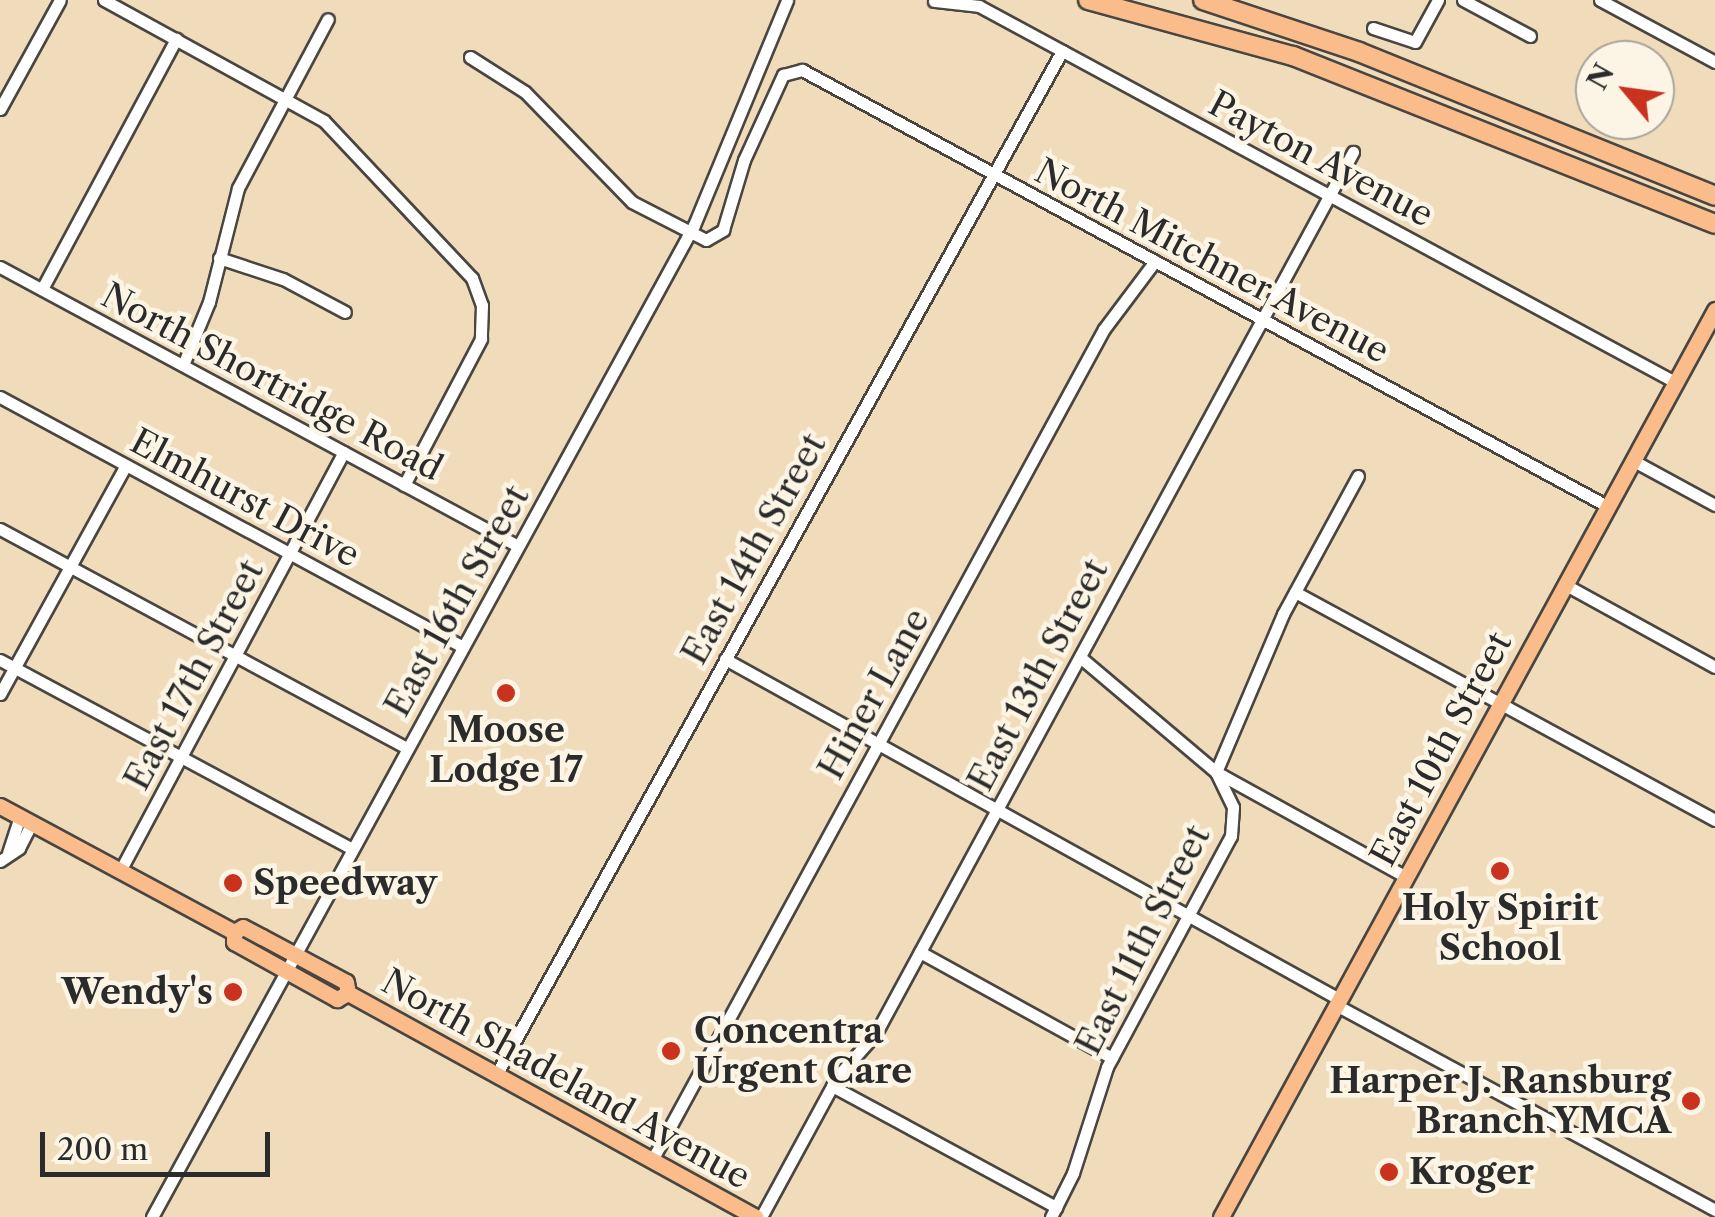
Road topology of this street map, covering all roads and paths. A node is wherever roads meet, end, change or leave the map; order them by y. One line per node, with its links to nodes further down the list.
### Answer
1 (60, 0): 18 (street)
2 (104, 0): 13 (street)
3 (787, 0): 24 (street, East 16th Street)
4 (1088, 0): 23 (highway)
5 (1203, 0): 22 (highway)
6 (1438, 0): 11 (street)
7 (1463, 0): 12 (street)
8 (1600, 0): 16 (street)
9 (934, 1): 14 (street, Payton Avenue)
10 (328, 20): 17 (street)
11 (1374, 28)
12 (1530, 36)
13 (176, 39): 17 (street); 28 (street)
14 (1062, 50): 20 (street, East 14th Street); 21 (street, Payton Avenue)
15 (470, 57): 24 (street)
16 (1715, 62)
17 (285, 98): 25 (street); 39 (street)
18 (0, 109)
19 (1353, 152): 21 (street, East 13th Street)
20 (993, 173): 24 (street, North Mitchner Avenue); 26 (street, North Mitchner Avenue); 51 (street, East 14th Street)
21 (1330, 194): 31 (street, East 13th Street); 33 (street, Payton Avenue)
22 (1715, 196)
23 (1715, 224)
24 (689, 234): 43 (street, East 16th Street)
25 (219, 258): 29 (street); 32 (street)
26 (1155, 261): 31 (street, North Mitchner Avenue); 57 (street, Hiner Lane)
27 (0, 267): 28 (street, North Shortridge Road)
28 (42, 290): 32 (street, North Shortridge Road)
29 (345, 312)
30 (1714, 316): 33 (main road, East 10th Street)
31 (1262, 319): 41 (street, North Mitchner Avenue); 50 (street, East 13th Street)
32 (183, 365): 35 (street, North Shortridge Road)
33 (1675, 382): 36 (main road, East 10th Street)
34 (0, 397): 37 (street, Elmhurst Drive)
35 (344, 452): 39 (street, North Shortridge Road); 44 (street, East 17th Street)
36 (1632, 460): 40 (street); 41 (main road, East 10th Street)
37 (126, 466): 44 (street, Elmhurst Drive); 45 (street)
38 (1358, 476): 47 (street)
39 (404, 484): 43 (street, North Shortridge Road)
40 (1715, 505)
41 (1607, 506): 46 (main road, East 10th Street)
42 (0, 528): 45 (street)
43 (518, 546): 48 (street, East 16th Street)
44 (290, 554): 48 (street, Elmhurst Drive); 49 (street, East 17th Street)
45 (70, 567): 49 (street); 54 (street)
46 (1564, 584): 53 (street); 56 (main road, East 10th Street)
47 (1295, 592): 56 (street); 60 (street)
48 (464, 647): 58 (street, East 16th Street)
49 (235, 656): 58 (street); 59 (street, East 17th Street)
50 (1080, 656): 60 (street); 62 (street, East 13th Street)
51 (724, 658): 57 (street); 77 (street, East 14th Street)
52 (0, 660): 54 (street)
53 (1715, 667)
54 (14, 668): 55 (street); 59 (street)
55 (0, 694)
56 (1500, 703): 64 (street); 68 (main road, East 10th Street)
57 (878, 745): 62 (street); 79 (street, Hiner Lane)
58 (407, 748): 65 (street, East 16th Street)
59 (180, 756): 65 (street); 67 (street, East 17th Street)
60 (1216, 772): 68 (street); 69 (street, East 11th Street)
61 (0, 806): 63 (main road, North Shadeland Avenue)
62 (996, 810): 69 (street); 71 (street, East 13th Street)
63 (26, 820): 66 (street); 67 (main road, North Shadeland Avenue)
64 (1715, 820)
65 (352, 849): 72 (street, East 16th Street)
66 (4, 857)
67 (120, 871): 70 (main road, North Shadeland Avenue)
68 (1406, 877): 75 (main road, East 10th Street)
69 (1188, 916): 75 (street); 76 (street, East 11th Street)
70 (234, 932): 72 (main road, North Shadeland Avenue); 73 (main road, North Shadeland Avenue)
71 (920, 952): 76 (street); 78 (street, East 13th Street)
72 (294, 954): 73 (street, East 16th Street); 74 (main road, North Shadeland Avenue)
73 (286, 970): 74 (main road, North Shadeland Avenue); 82 (street, East 16th Street)
74 (348, 994): 77 (main road, North Shadeland Avenue)
75 (1338, 1002): 80 (street); 84 (main road, East 10th Street)
76 (1112, 1058): 81 (street, East 11th Street)
77 (496, 1075): 79 (main road, North Shadeland Avenue)
78 (832, 1086): 81 (street); 83 (street, East 13th Street)
79 (652, 1160): 83 (main road, North Shadeland Avenue)
80 (1715, 1210)
81 (1054, 1212)
82 (152, 1217)
83 (758, 1217)
84 (1221, 1217)

